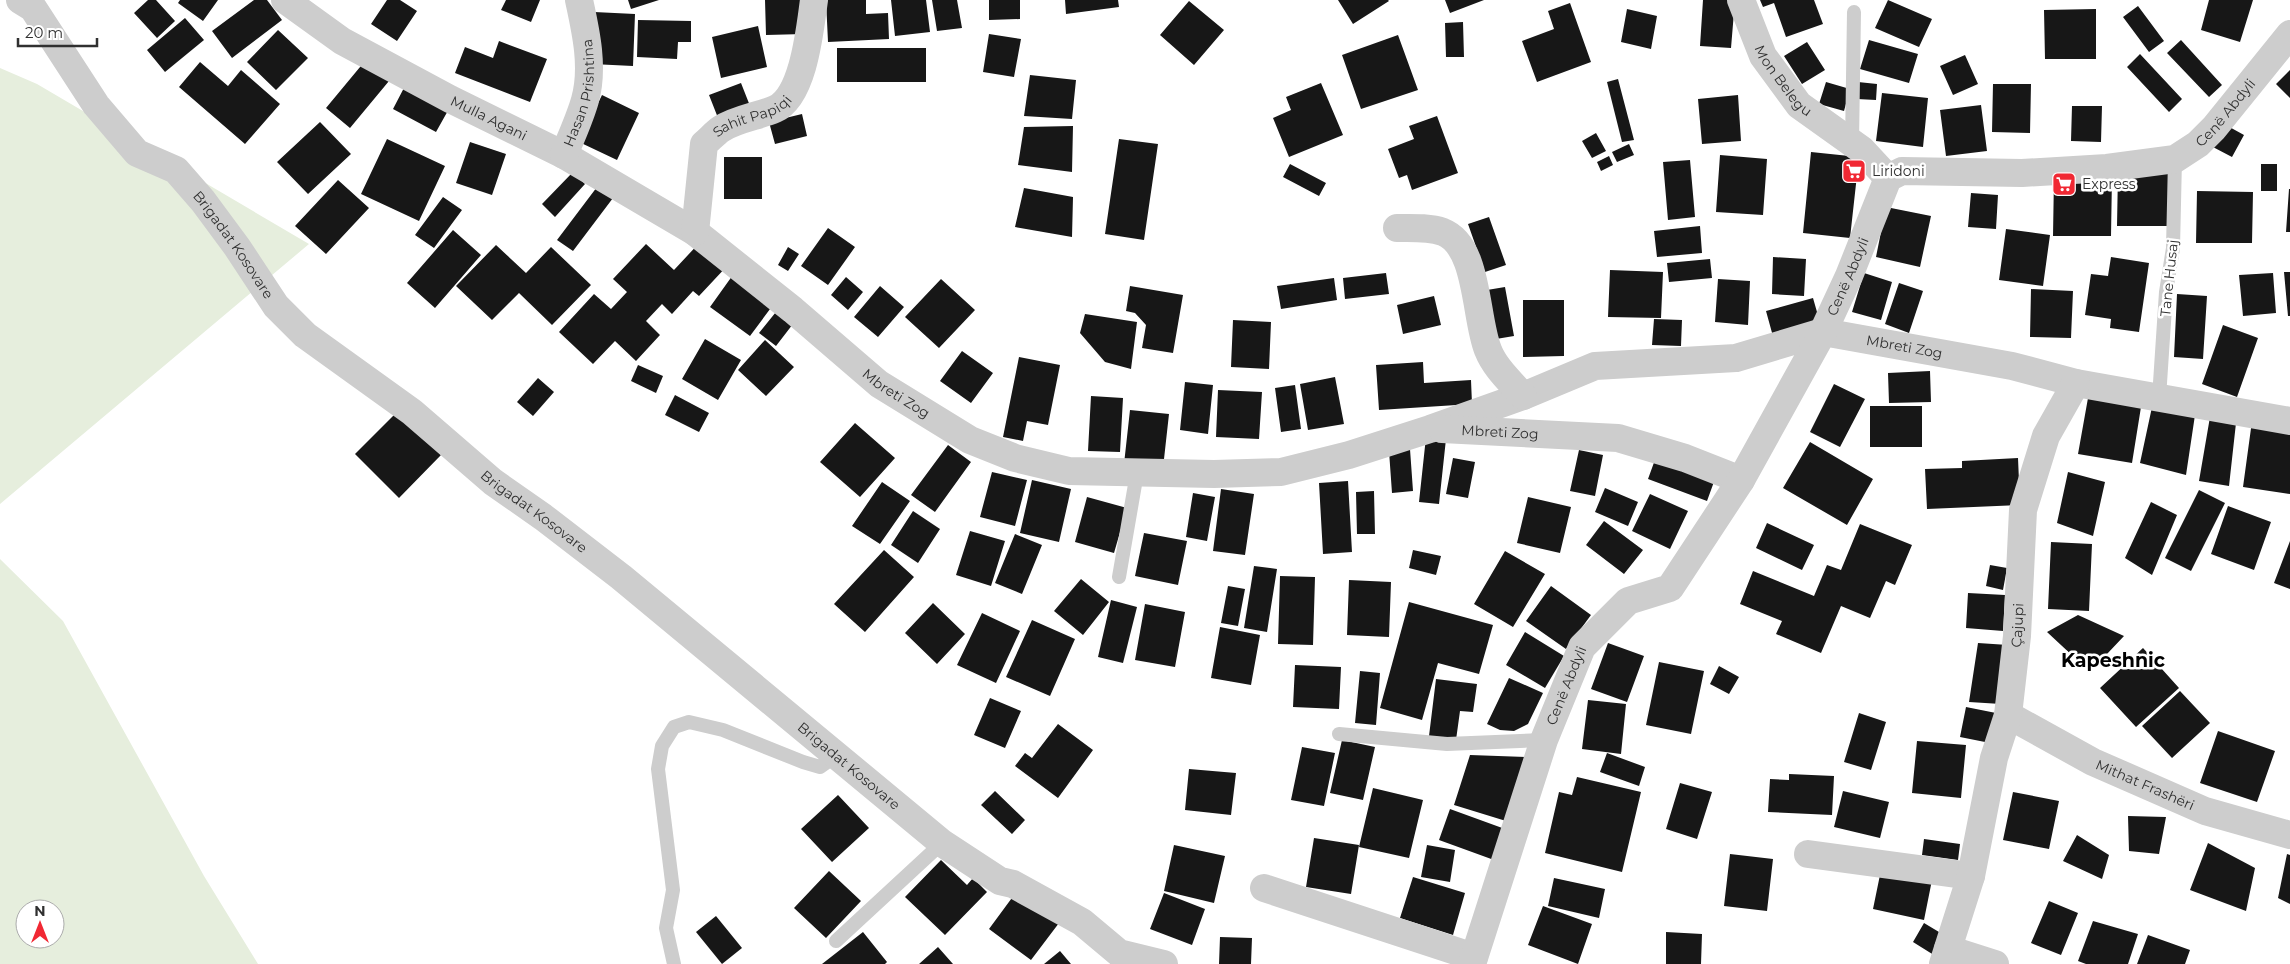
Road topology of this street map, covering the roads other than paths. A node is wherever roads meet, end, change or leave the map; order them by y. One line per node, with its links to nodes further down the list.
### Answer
1 (20, 0): 26 (street, Brigadat Kosovare)
2 (285, 0): 9 (street, Mulla Agani)
3 (579, 0): 9 (street, Hasan Prishtina)
4 (814, 0): 13 (street, Sahit Papiqi)
5 (1741, 0): 8 (street, Mon Belegu)
6 (1854, 12): 8 (lane)
7 (2290, 34): 10 (street, Cenë Abdyli)
8 (1852, 143): 11 (street, Mon Belegu)
9 (564, 155): 13 (street, Mulla Agani)
10 (2175, 159): 11 (street, Cenë Abdyli); 17 (lane, Tane Husaj)
11 (1888, 178): 14 (street, Cenë Abdyli)
12 (1397, 228): 16 (street)
13 (695, 232): 20 (street, Mbreti Zog)
14 (1823, 332): 15 (street, Mbreti Zog); 16 (street, Mbreti Zog); 21 (street, Cenë Abdyli)
15 (2076, 383): 17 (street, Mbreti Zog); 23 (street, Çajupi)
16 (1523, 396): 19 (street, Mbreti Zog)
17 (2159, 398): 18 (street, Mbreti Zog)
18 (2290, 421)
19 (1430, 429): 20 (street, Mbreti Zog); 21 (street, Mbreti Zog)
20 (1137, 472): 22 (lane)
21 (1742, 480): 25 (street, Cenë Abdyli)
22 (1118, 577)
23 (2008, 715): 27 (street, Mithat Frashëri); 30 (street, Çajupi)
24 (1339, 734): 25 (lane, Cenë Abdyli)
25 (1544, 740): 35 (street, Cenë Abdyli)
26 (837, 756): 28 (street, Brigadat Kosovare); 36 (lane)
27 (2290, 835)
28 (942, 843): 32 (lane); 34 (street, Brigadat Kosovare)
29 (1808, 854): 30 (street)
30 (1971, 876): 33 (street, Çajupi)
31 (1264, 888): 35 (street)
32 (836, 941)
33 (1946, 957): 38 (street)
34 (1115, 959): 37 (street, Brigadat Kosovare)
35 (1473, 961)
36 (674, 964)
37 (1164, 964)
38 (1995, 964)

